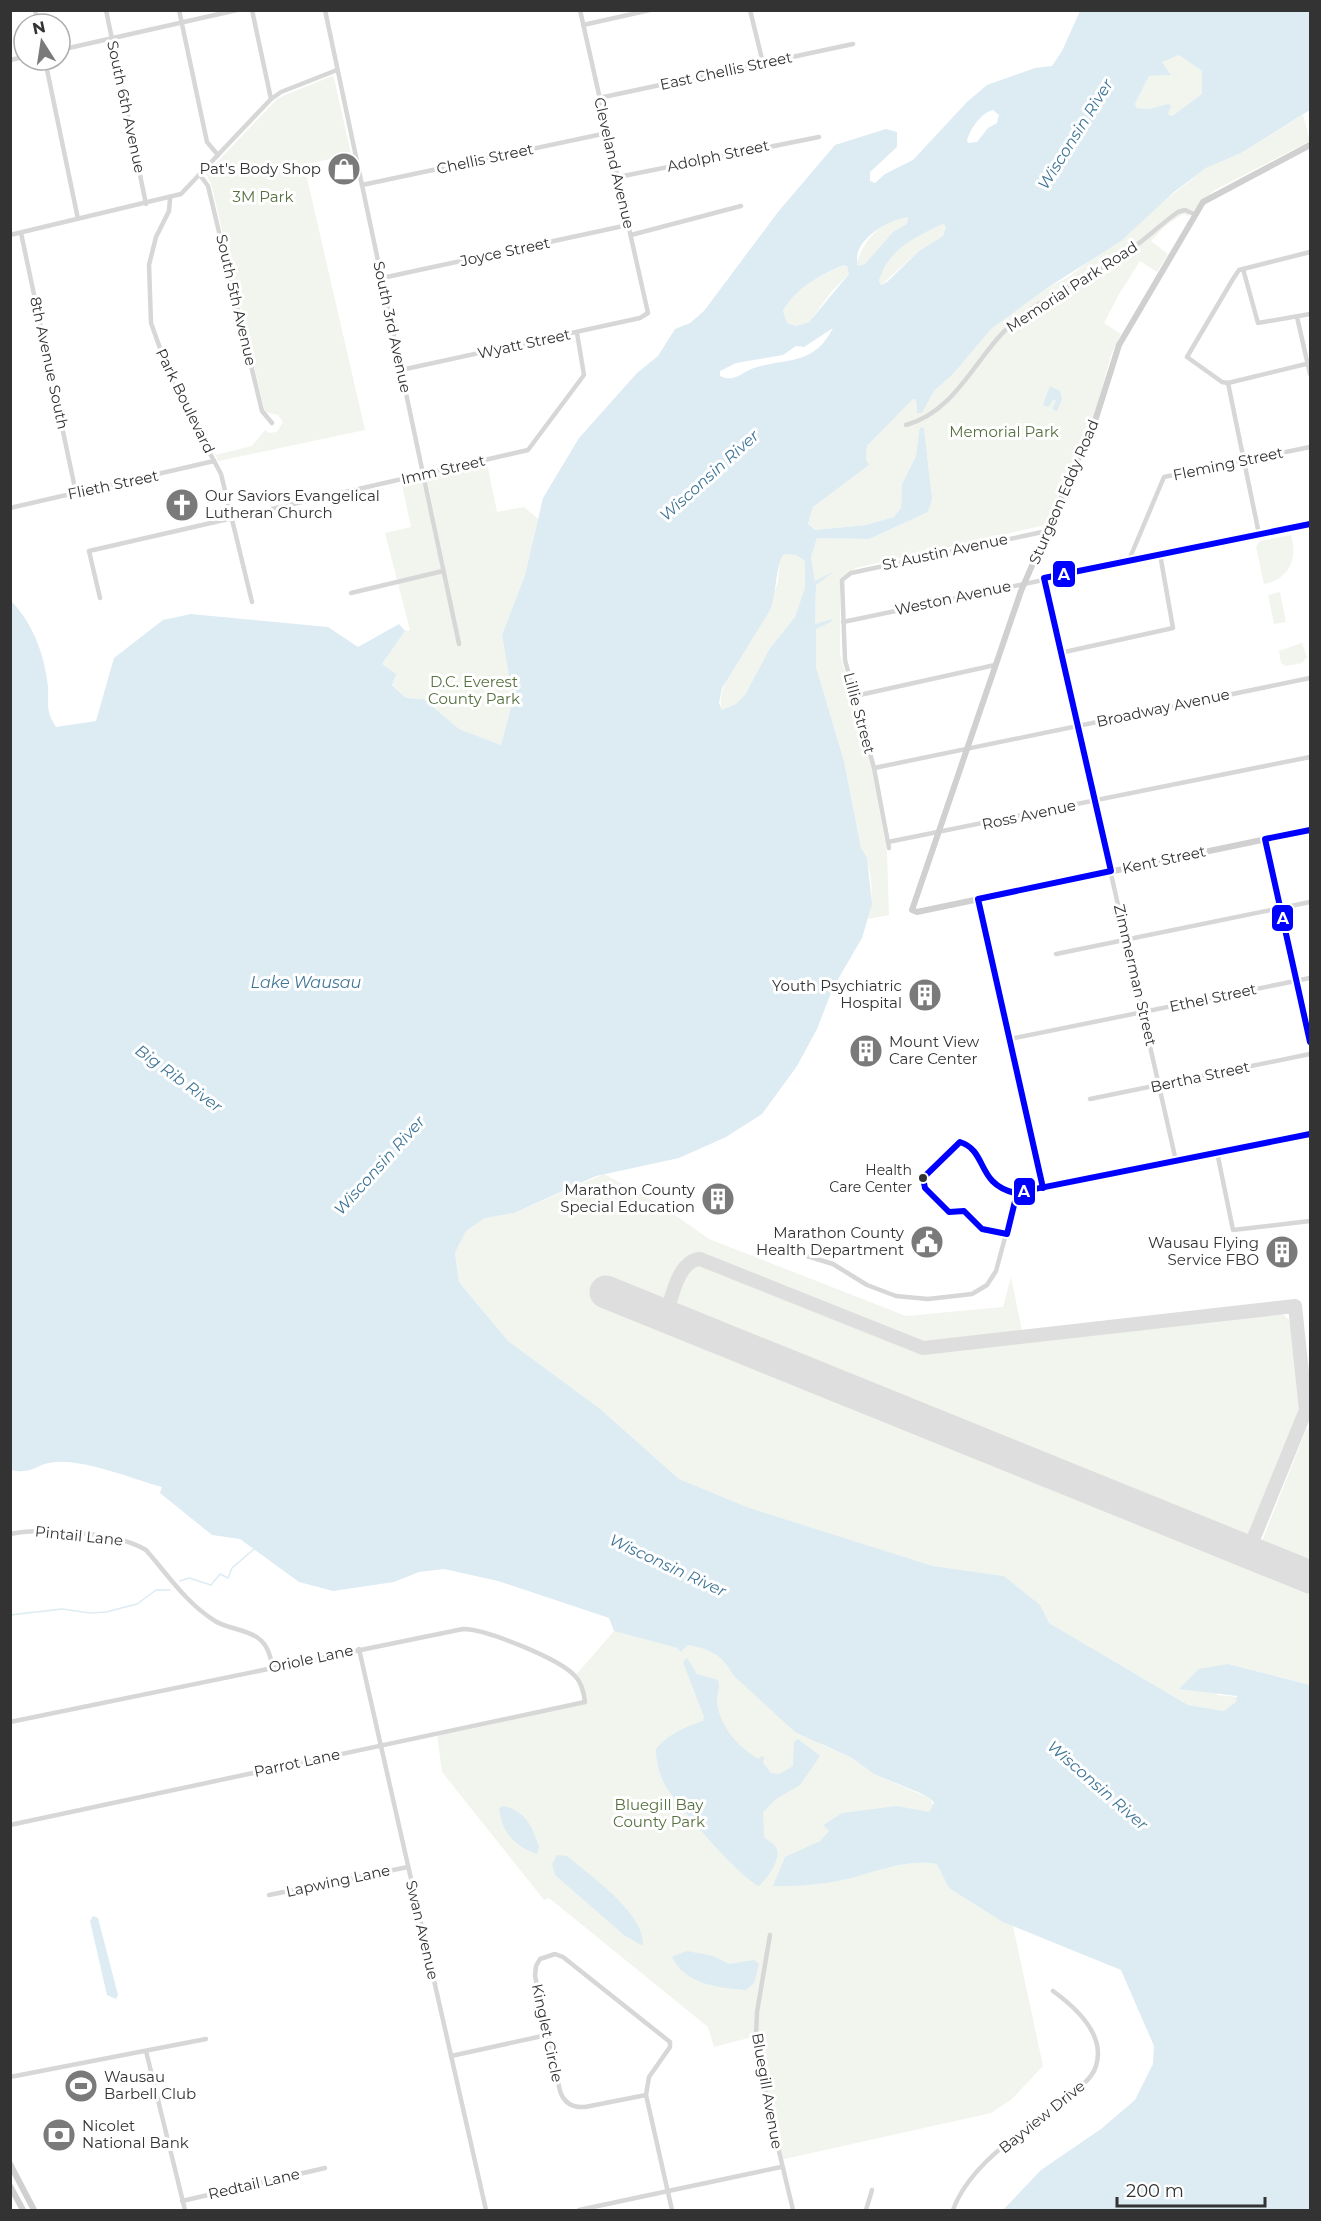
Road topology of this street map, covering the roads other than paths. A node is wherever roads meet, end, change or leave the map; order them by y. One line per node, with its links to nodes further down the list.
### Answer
1 (106, 10): 11 (street, South 6th Avenue)
2 (179, 10): 9 (street)
3 (237, 10): 9 (street)
4 (252, 10): 18 (street)
5 (325, 10): 15 (street, South 3rd Avenue)
6 (580, 10): 10 (street, Cleveland Avenue)
7 (650, 10): 10 (street)
8 (750, 10): 14 (street)
9 (182, 23): 11 (street); 22 (street)
10 (583, 25): 17 (street, Cleveland Avenue)
11 (112, 38): 13 (street); 27 (street, South 6th Avenue)
12 (853, 44): 14 (street, East Chellis Street)
13 (72, 47)
14 (763, 63): 17 (street, East Chellis Street)
15 (337, 70): 18 (street); 25 (street, South 3rd Avenue)
16 (47, 72): 30 (street)
17 (599, 98): 19 (street, Cleveland Avenue)
18 (272, 99): 22 (street)
19 (607, 133): 24 (street, Cleveland Avenue); 25 (street, Chellis Street)
20 (819, 136): 24 (street, Adolph Street)
21 (1311, 145): 29 (street, Sturgeon Eddy Road)
22 (218, 155): 23 (street)
23 (200, 175): 26 (street); 46 (street, South 5th Avenue)
24 (618, 177): 31 (street, Cleveland Avenue)
25 (362, 185): 37 (street, South 3rd Avenue)
26 (170, 198): 27 (street); 49 (street, Park Boulevard)
27 (146, 204): 30 (street)
28 (741, 206): 34 (street)
29 (1194, 214): 47 (street, Memorial Park Road); 56 (street, Sturgeon Eddy Road)
30 (78, 219): 32 (street)
31 (628, 225): 34 (street, Cleveland Avenue); 37 (street, Joyce Street)
32 (21, 232): 33 (street); 52 (street, 8th Avenue South)
33 (10, 235)
34 (631, 235): 39 (street, Cleveland Avenue)
35 (1311, 252): 36 (street)
36 (1243, 269): 40 (street); 45 (street)
37 (382, 278): 43 (street, South 3rd Avenue)
38 (1311, 314): 40 (street)
39 (646, 316): 41 (street, Wyatt Street)
40 (1297, 317): 42 (street)
41 (577, 333): 43 (street, Wyatt Street); 51 (street, Imm Street)
42 (1309, 364): 44 (street); 45 (street)
43 (401, 370): 51 (street, South 3rd Avenue)
44 (1311, 374)
45 (1228, 382): 50 (street)
46 (272, 423)
47 (906, 425)
48 (1311, 447): 50 (street, Fleming Street)
49 (214, 461): 52 (street, Flieth Street); 54 (street, Park Boulevard)
50 (1244, 461): 57 (street); 59 (street, Fleming Street)
51 (423, 475): 54 (street, Imm Street); 60 (street, South 3rd Avenue)
52 (76, 493): 53 (street, Flieth Street)
53 (10, 508)
54 (233, 518): 65 (street, Imm Street); 66 (street, Park Boulevard)
55 (1311, 524): 57 (street, Weston Avenue)
56 (1047, 531): 61 (street, St Austin Avenue); 63 (street, Sturgeon Eddy Road)
57 (1259, 534): 58 (street, Weston Avenue)
58 (1160, 554): 59 (street, Weston Avenue); 69 (street)
59 (1129, 561): 62 (street, Weston Avenue)
60 (443, 572): 64 (street); 68 (street, South 3rd Avenue)
61 (844, 577): 67 (street, Lillie Street)
62 (1044, 578): 63 (street, Weston Avenue); 69 (street, Zimmerman Street)
63 (1025, 582): 67 (street, Weston Avenue); 70 (street, Sturgeon Eddy Road)
64 (351, 593)
65 (100, 598)
66 (252, 602)
67 (843, 622): 72 (street, Lillie Street)
68 (459, 644)
69 (1060, 653): 73 (street, Zimmerman Street)
70 (995, 665): 72 (street); 74 (street, Sturgeon Eddy Road)
71 (1311, 678): 73 (street, Broadway Avenue)
72 (855, 696): 76 (street, Lillie Street)
73 (1077, 726): 74 (street, Broadway Avenue); 77 (street, Zimmerman Street)
74 (967, 748): 76 (street, Broadway Avenue); 79 (street, Sturgeon Eddy Road)
75 (1311, 757): 77 (street, Ross Avenue)
76 (874, 768): 81 (street, Lillie Street)
77 (1094, 801): 79 (street, Ross Avenue); 82 (street, Zimmerman Street)
78 (1311, 830): 80 (street, Kent Street)
79 (938, 832): 81 (street, Ross Avenue); 86 (street, Sturgeon Eddy Road)
80 (1265, 839): 82 (street, Kent Street); 85 (street)
81 (889, 845)
82 (1111, 871): 83 (street, Kent Street); 87 (street, Zimmerman Street)
83 (978, 899): 86 (street, Kent Street); 92 (street)
84 (1311, 902): 85 (street)
85 (1280, 908): 87 (street); 90 (street)
86 (912, 911)
87 (1127, 939): 88 (street); 91 (street, Zimmerman Street)
88 (1056, 954)
89 (1311, 978): 90 (street, Ethel Street)
90 (1297, 981): 91 (street, Ethel Street); 93 (street)
91 (1143, 1012): 92 (street, Ethel Street); 95 (street, Zimmerman Street)
92 (1010, 1039): 100 (street)
93 (1311, 1042)
94 (1311, 1054): 95 (street, Bertha Street)
95 (1160, 1085): 96 (street, Bertha Street); 99 (street, Zimmerman Street)
96 (1090, 1099)
97 (1311, 1134): 98 (street)
98 (1217, 1152): 99 (street); 101 (street)
99 (1176, 1161): 100 (street)
100 (1043, 1188): 102 (street)
101 (1311, 1221)
102 (807, 1256)
103 (10, 1534): 105 (street, Pintail Lane)
104 (359, 1649): 105 (street, Oriole Lane); 106 (street, Oriole Lane); 108 (street, Swan Avenue)
105 (273, 1667): 107 (street, Oriole Lane)
106 (585, 1702): 108 (street, Parrot Lane)
107 (10, 1722)
108 (380, 1745): 109 (street, Parrot Lane); 110 (street, Swan Avenue)
109 (10, 1825)
110 (408, 1867): 111 (street, Lapwing Lane); 117 (street, Swan Avenue)
111 (269, 1895)
112 (770, 1935): 122 (street, Bluegill Avenue)
113 (1053, 1991): 135 (street, Bayview Drive)
114 (547, 2035): 117 (street); 119 (street, Kinglet Circle); 119 (street, Kinglet Circle)
115 (206, 2039): 116 (street)
116 (146, 2050): 118 (street); 126 (street)
117 (451, 2056): 130 (street, Swan Avenue)
118 (10, 2077)
119 (646, 2095): 125 (street)
120 (10, 2164): 128 (street)
121 (325, 2168): 126 (street, Redtail Lane)
122 (781, 2168): 125 (street); 133 (street, Bluegill Avenue)
123 (10, 2186): 127 (street)
124 (872, 2190): 134 (street)
125 (668, 2192): 131 (street); 132 (street)
126 (182, 2201): 129 (street)
127 (23, 2211)
128 (34, 2211)
129 (185, 2211)
130 (486, 2211)
131 (579, 2211)
132 (672, 2211)
133 (793, 2211)
134 (866, 2211)
135 (953, 2211)

